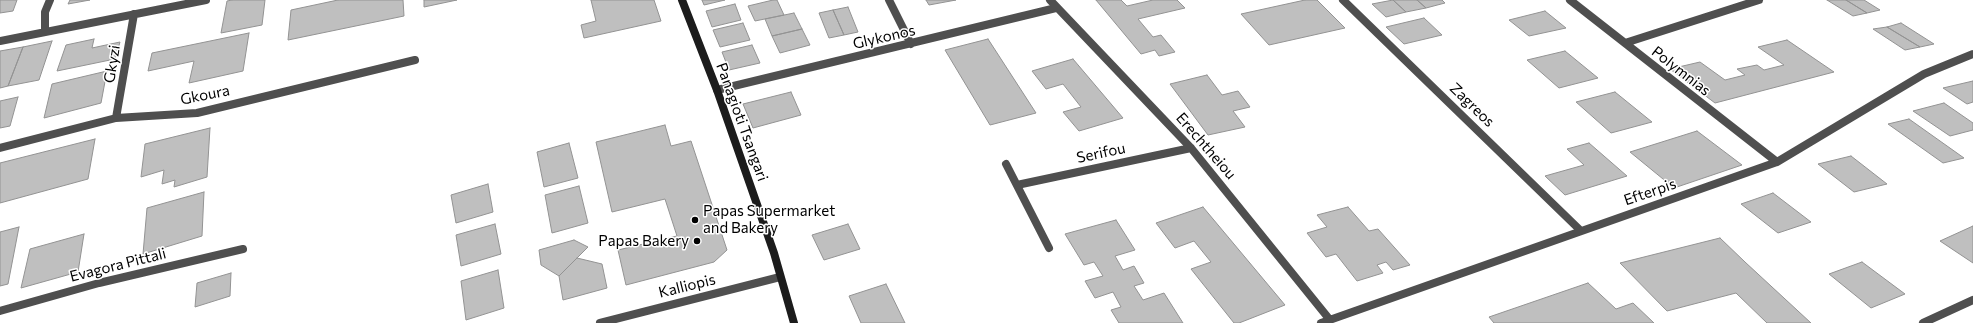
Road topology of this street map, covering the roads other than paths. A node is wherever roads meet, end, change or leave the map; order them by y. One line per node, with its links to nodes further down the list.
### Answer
1 (50, 0): 12 (street)
2 (206, 0): 11 (street)
3 (682, 0): 18 (main road, Panagioti Tsangari)
4 (889, 0): 15 (street)
5 (1050, 0): 10 (street, Erechtheiou)
6 (1343, 0): 25 (street, Zagreos)
7 (1570, 0): 14 (street, Polymnias)
8 (1759, 0): 9 (street)
9 (1748, 2): 14 (street)
10 (1056, 8): 15 (street, Glykonos); 21 (street, Erechtheiou)
11 (134, 14): 12 (street); 19 (street, Gkyzi)
12 (45, 31): 13 (street)
13 (0, 41)
14 (1625, 43): 22 (street, Polymnias)
15 (911, 44): 18 (street, Glykonos)
16 (1971, 56): 22 (street, Efterpis)
17 (415, 60): 19 (street, Gkoura)
18 (717, 90): 28 (main road, Panagioti Tsangari)
19 (116, 118): 20 (street, Gkoura)
20 (0, 148)
21 (1192, 148): 24 (street, Serifou); 31 (street, Erechtheiou)
22 (1776, 162): 25 (street, Efterpis)
23 (1006, 164): 24 (street)
24 (1017, 185): 26 (street)
25 (1581, 231): 31 (street, Efterpis)
26 (1049, 248)
27 (243, 249): 30 (street, Evagora Pittali)
28 (780, 277): 32 (street, Kalliopis); 33 (main road, Panagioti Tsangari)
29 (1973, 300): 34 (street)
30 (0, 311)
31 (1326, 321)
32 (600, 323)
33 (794, 323)
34 (1922, 323)

